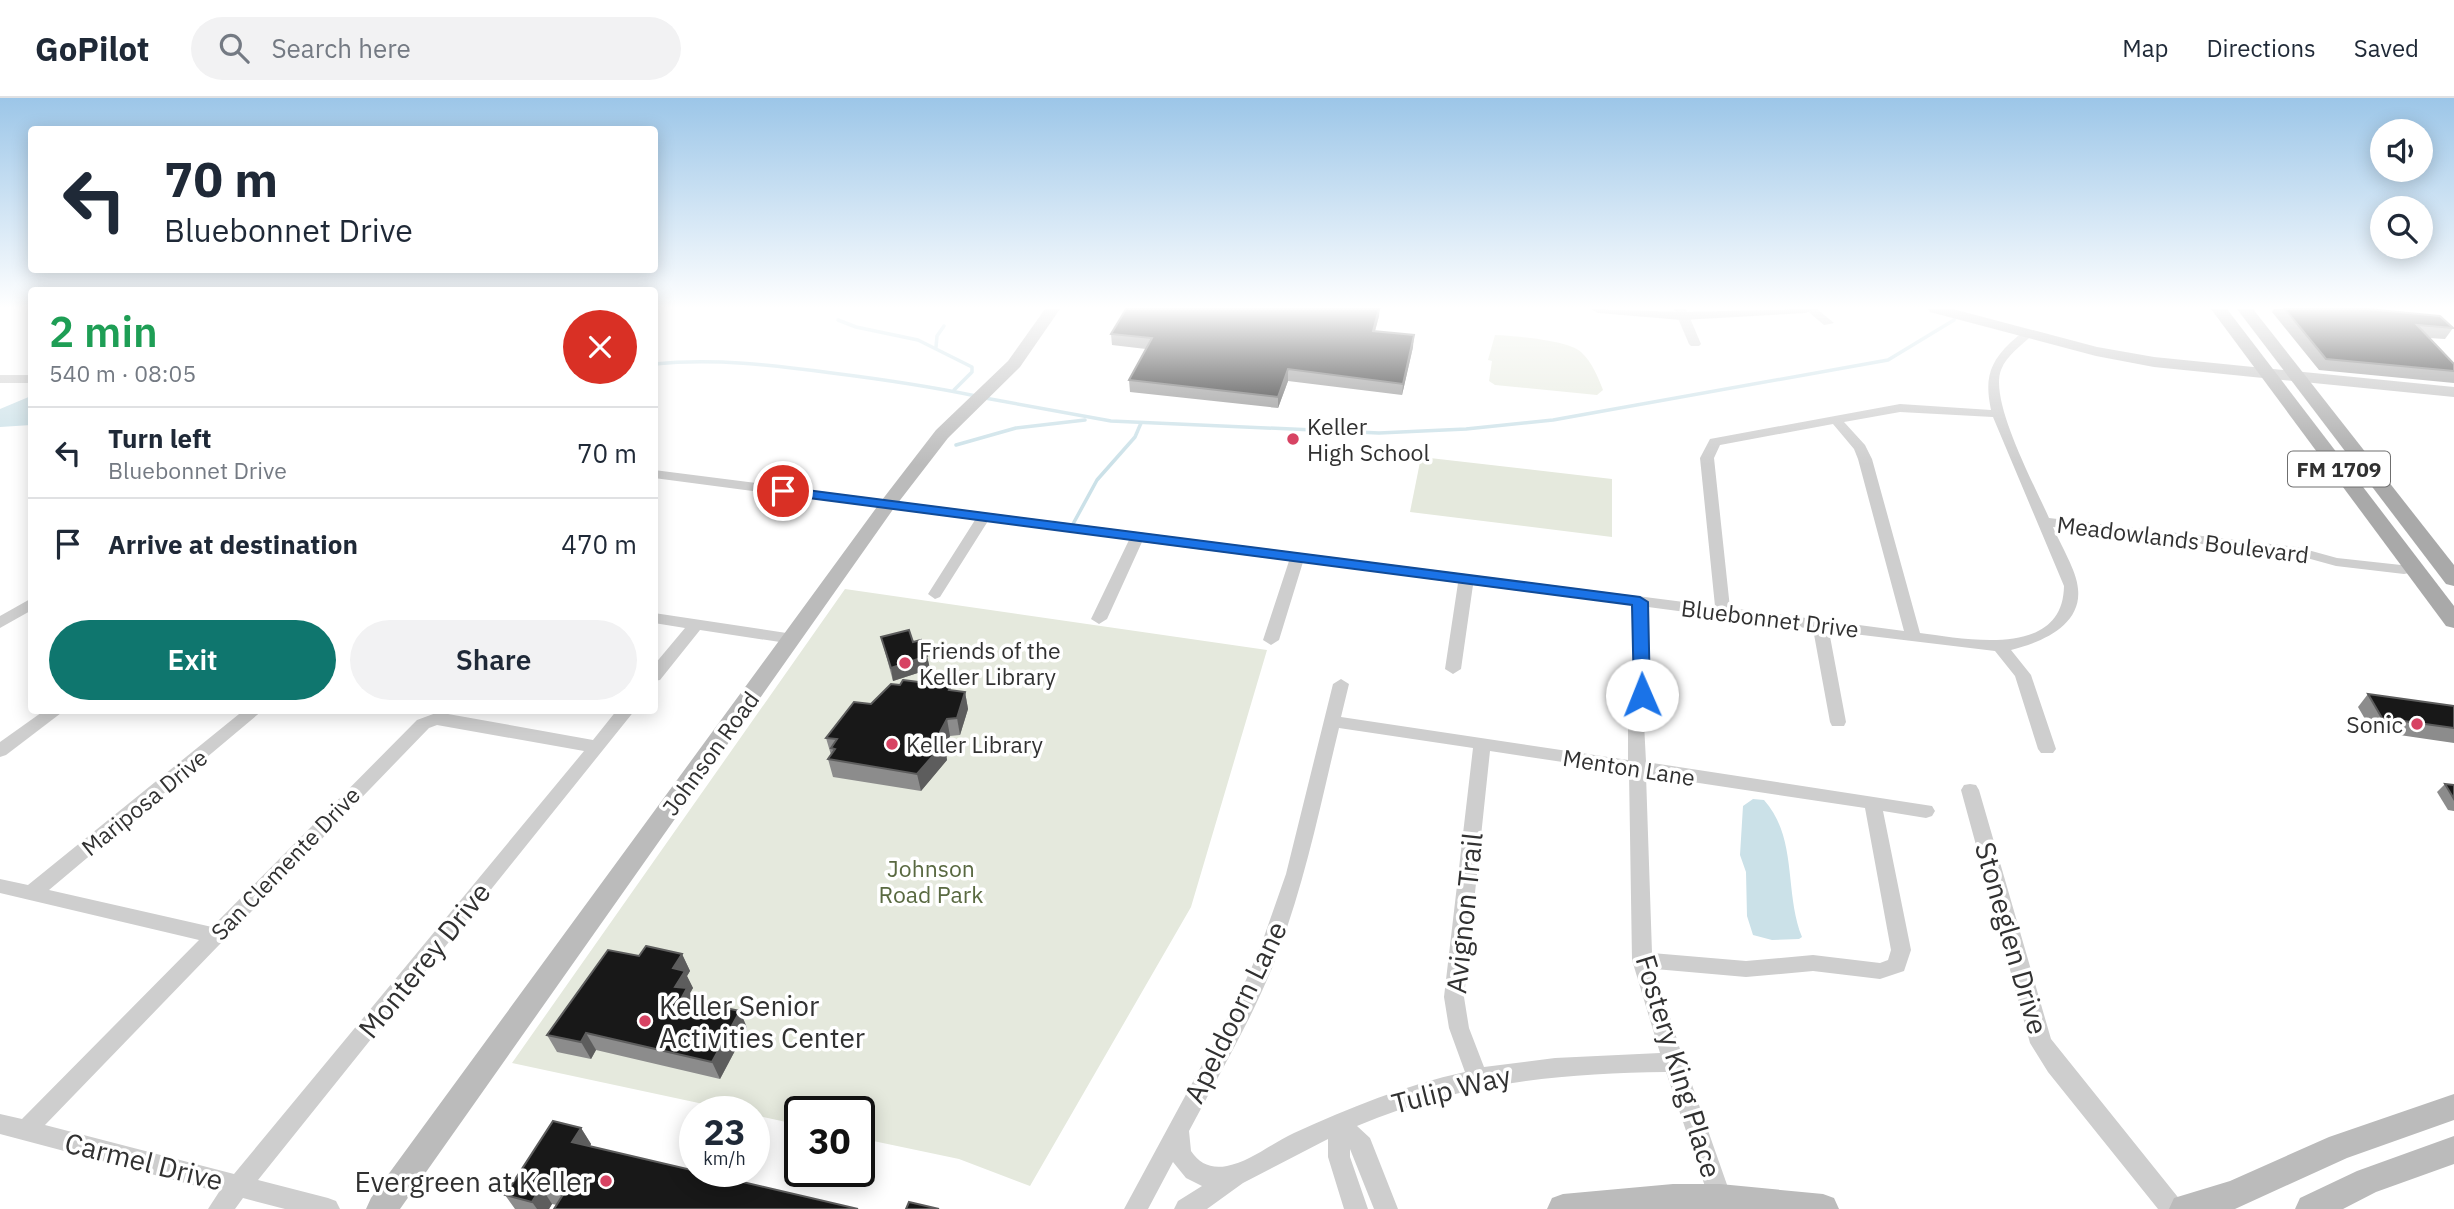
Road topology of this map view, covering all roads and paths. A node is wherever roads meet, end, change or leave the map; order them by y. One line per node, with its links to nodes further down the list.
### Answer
1 (1016, 361): 14 (main road, Johnson Road)
2 (2000, 361): 11 (street, Bluebonnet Drive)
3 (2152, 361): 6 (main road)
4 (2258, 361): 6 (main road, FM 1709)
5 (2285, 361): 7 (main road, FM 1709)
6 (2267, 373): 7 (main road); 19 (main road, FM 1709)
7 (2297, 376): 10 (main road); 20 (main road, FM 1709)
8 (0, 379): 9 (street)
9 (28, 379)
10 (2454, 392)
11 (1998, 414): 12 (street); 16 (street, Bluebonnet Drive)
12 (1836, 420): 25 (street); 32 (street)
13 (658, 475): 14 (street, Bluebonnet Drive)
14 (888, 504): 15 (street, Bluebonnet Drive); 33 (main road, Johnson Road)
15 (983, 518): 17 (street, Bluebonnet Drive); 22 (street)
16 (2046, 522): 19 (street, Meadowlands Boulevard); 35 (street, Bluebonnet Drive)
17 (1137, 537): 18 (street, Bluebonnet Drive); 27 (street)
18 (1297, 558): 21 (street, Bluebonnet Drive); 34 (street)
19 (2411, 564): 20 (street, Meadowlands Boulevard); 28 (main road, FM 1709)
20 (2450, 574)
21 (1466, 579): 23 (street, Bluebonnet Drive); 36 (street)
22 (935, 594)
23 (1640, 602): 25 (street, Bluebonnet Drive); 39 (street)
24 (28, 606): 29 (street)
25 (1723, 611): 31 (street, Bluebonnet Drive)
26 (658, 619): 30 (street)
27 (1099, 619)
28 (2454, 621)
29 (0, 623)
30 (696, 624): 33 (street); 37 (street)
31 (1820, 625): 32 (street, Bluebonnet Drive); 45 (street)
32 (1913, 637): 35 (street, Bluebonnet Drive)
33 (793, 639): 71 (main road, Johnson Road)
34 (1271, 640)
35 (1999, 646): 48 (street)
36 (1452, 669)
37 (658, 671)
38 (1341, 684): 43 (street, Apeldoorn Lane)
39 (1642, 695)
40 (51, 714): 49 (street)
41 (250, 714): 55 (street, Mariposa Drive)
42 (624, 714): 47 (street, Monterey Drive)
43 (1331, 721): 46 (street, Menton Lane); 61 (street, Apeldoorn Lane)
44 (1636, 723): 50 (street, Fostery King Place)
45 (1838, 723)
46 (1482, 744): 50 (street, Menton Lane); 59 (street, Avignon Trail)
47 (598, 747): 56 (street, San Clemente Drive); 67 (street, Monterey Drive)
48 (2048, 749)
49 (0, 751)
50 (1637, 768): 52 (street, Menton Lane); 57 (street, Fostery King Place)
51 (1970, 790): 78 (street, Stoneglen Drive)
52 (1873, 804): 53 (street, Menton Lane); 57 (street)
53 (1926, 811)
54 (0, 886): 55 (street)
55 (33, 893): 56 (street)
56 (214, 936): 64 (street, San Clemente Drive)
57 (1642, 960): 58 (street, Fostery King Place)
58 (1673, 1062): 59 (street, Tulip Way); 68 (street, Fostery King Place)
59 (1478, 1079): 63 (street, Tulip Way)
60 (2454, 1107): 79 (main road)
61 (1182, 1122): 66 (street, Tulip Way); 72 (street, Apeldoorn Lane)
62 (0, 1124): 64 (street, Carmel Drive)
63 (1339, 1125): 66 (street, Tulip Way); 74 (street); 75 (street)
64 (25, 1130): 67 (street, Carmel Drive)
65 (2454, 1150): 80 (main road)
66 (1243, 1171): 73 (street, Tulip Way)
67 (239, 1185): 69 (street, Monterey Drive); 70 (street, Carmel Drive)
68 (1720, 1199): 76 (main road); 77 (main road)
69 (220, 1209)
70 (328, 1209)
71 (382, 1209)
72 (1136, 1209)
73 (1186, 1209)
74 (1356, 1209)
75 (1386, 1209)
76 (1563, 1209)
77 (1823, 1209)
78 (2173, 1209)
79 (2185, 1209)
80 (2311, 1209)

